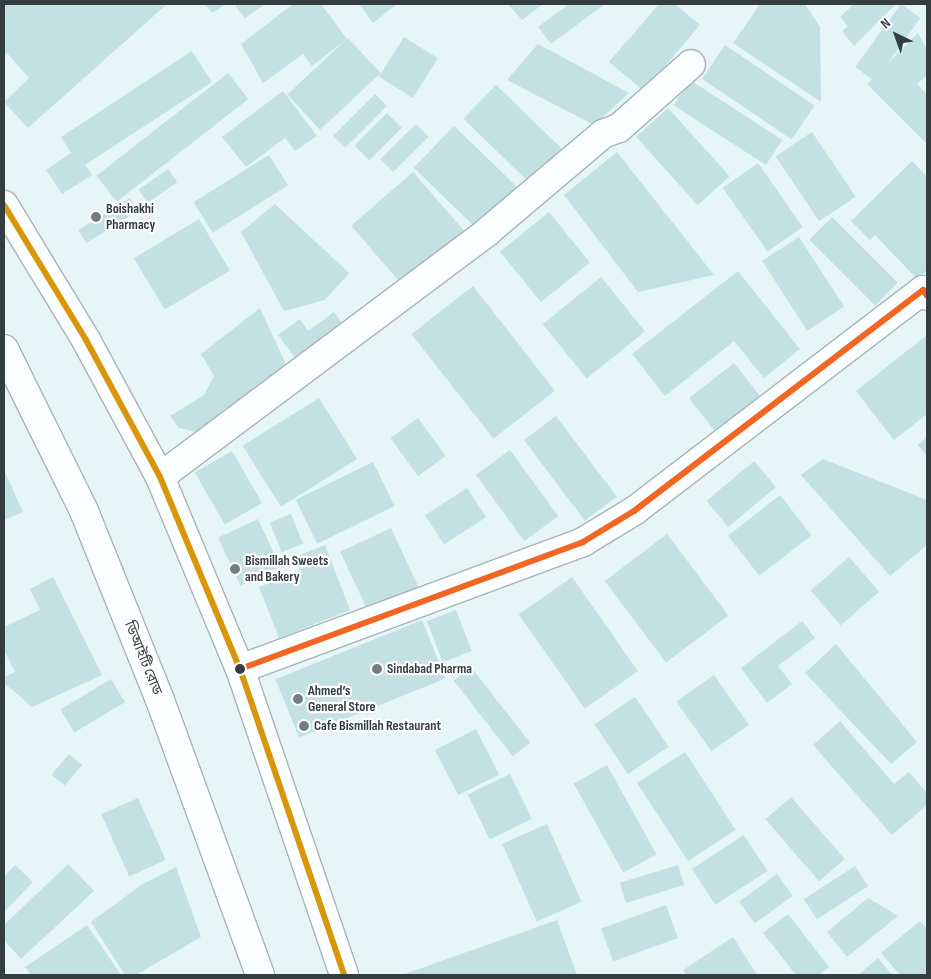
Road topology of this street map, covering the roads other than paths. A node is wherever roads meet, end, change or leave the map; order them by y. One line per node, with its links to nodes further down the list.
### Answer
1 (691, 64): 5 (main road)
2 (4, 206): 5 (main road)
3 (927, 296): 6 (main road)
4 (4, 349): 7 (main road, ডিআইটি রোড)
5 (160, 476): 6 (main road)
6 (240, 669): 8 (main road)
7 (260, 975)
8 (344, 975)

